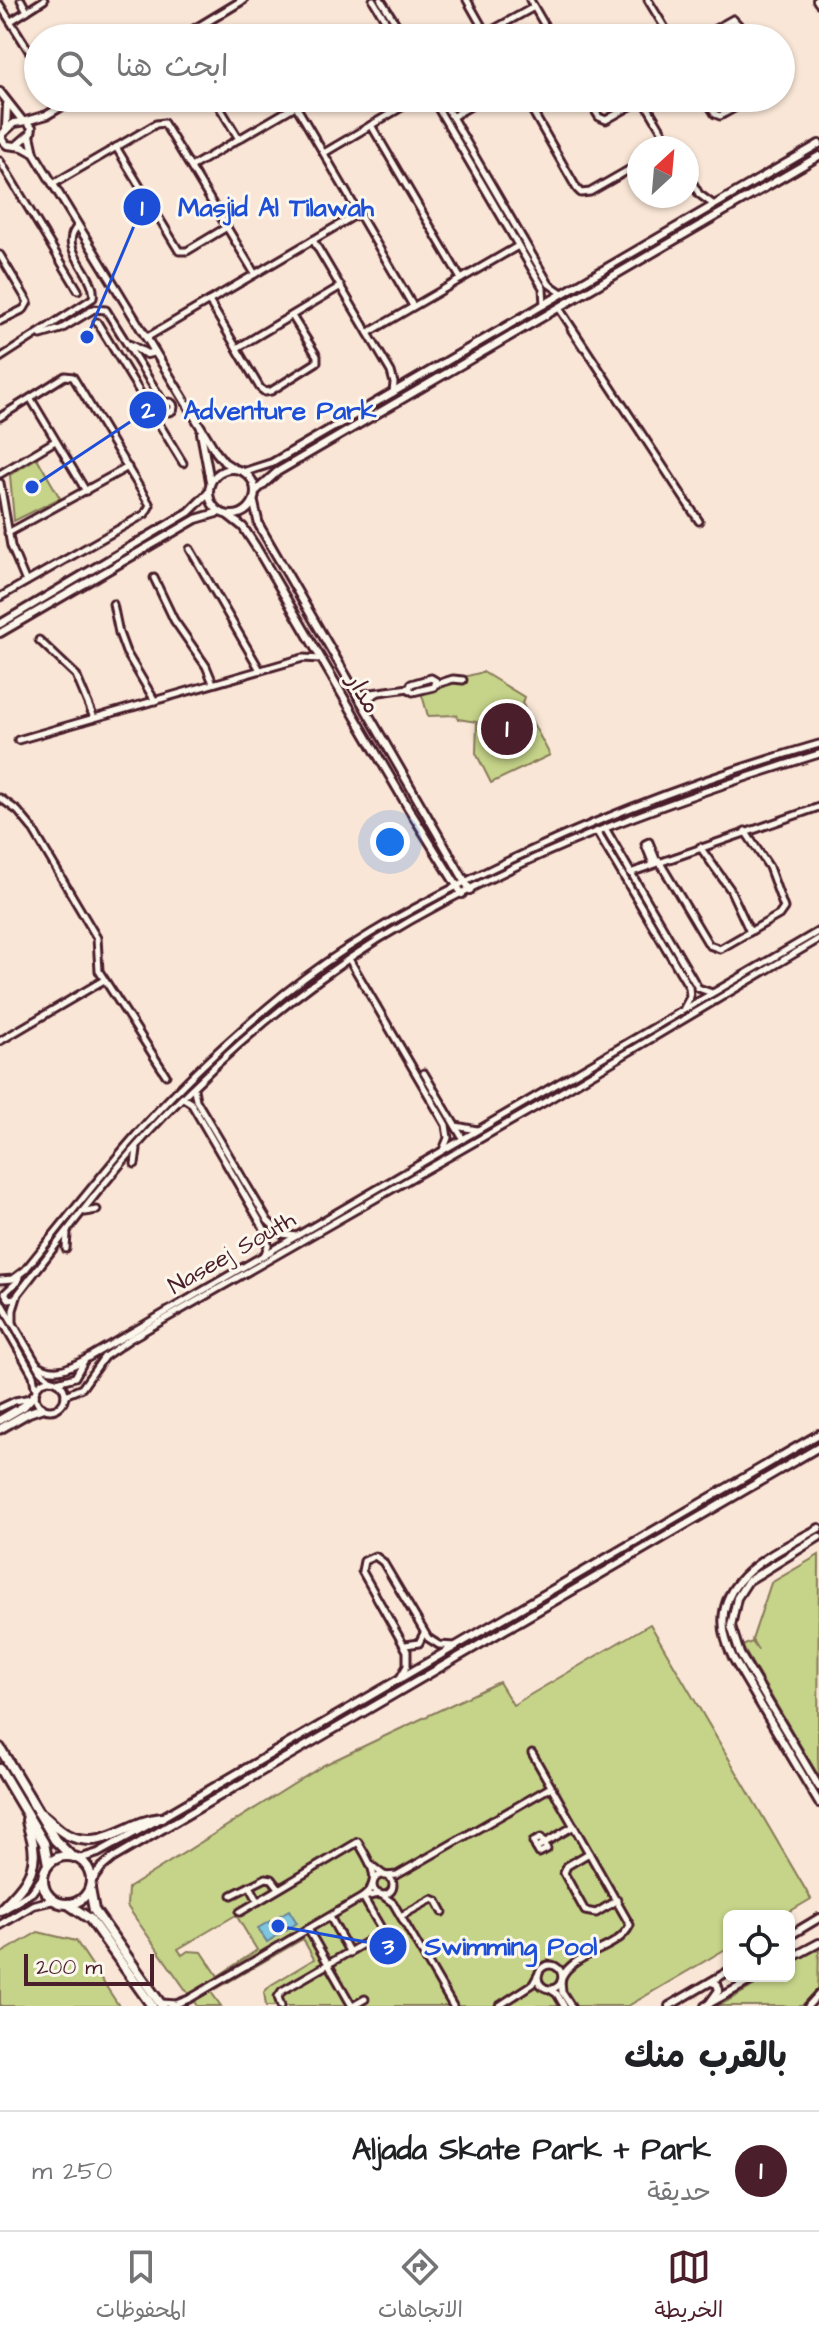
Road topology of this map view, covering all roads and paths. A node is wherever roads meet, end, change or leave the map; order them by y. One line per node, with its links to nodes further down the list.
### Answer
1 (21, 0): 11 (street)
2 (44, 0): 11 (street)
3 (243, 0): 13 (street)
4 (373, 0): 14 (street)
5 (381, 0): 15 (street)
6 (467, 0): 16 (street)
7 (530, 0): 10 (street)
8 (651, 1): 19 (street)
9 (0, 5): 12 (street)
10 (534, 7): 17 (street); 18 (street)
11 (27, 11): 12 (street)
12 (11, 21): 20 (street)
13 (203, 24)
14 (388, 24)
15 (396, 24)
16 (481, 24)
17 (503, 24)
18 (544, 24)
19 (663, 24)
20 (24, 42)
21 (0, 92): 22 (street)
22 (6, 101): 37 (street); 39 (street)
23 (52, 112): 35 (street)
24 (223, 112): 43 (street)
25 (286, 112): 43 (street)
26 (300, 112): 49 (street)
27 (393, 112): 38 (street)
28 (440, 112): 62 (street)
29 (449, 112): 36 (street)
30 (460, 112): 36 (street)
31 (533, 112): 53 (street)
32 (596, 112): 33 (street)
33 (620, 112)
34 (651, 112): 41 (street)
35 (47, 115): 37 (street); 40 (street)
36 (452, 117): 68 (street)
37 (24, 121): 39 (street); 40 (street)
38 (371, 125): 49 (street); 65 (street)
39 (6, 128): 42 (street)
40 (31, 134): 45 (street); 48 (street)
41 (664, 136)
42 (1, 138): 46 (street)
43 (239, 139): 52 (street)
44 (819, 144): 56 (street)
45 (16, 146): 46 (street); 48 (street)
46 (3, 147)
47 (116, 147): 52 (street); 54 (street); 60 (street)
48 (34, 153): 54 (street)
49 (324, 153): 57 (street)
50 (819, 156): 73 (street)
51 (0, 161): 67 (street)
52 (191, 167): 60 (street)
53 (627, 171)
54 (53, 184): 59 (street)
55 (699, 194): 56 (street); 58 (street)
56 (715, 205): 58 (street)
57 (359, 213): 61 (street); 72 (street)
58 (700, 214): 68 (street)
59 (78, 226): 70 (street); 82 (street)
60 (227, 227): 64 (street)
61 (313, 240): 64 (street); 66 (street)
62 (518, 246): 65 (street); 71 (street)
63 (0, 255): 77 (street)
64 (255, 274): 69 (street)
65 (461, 279): 72 (street)
66 (341, 286): 75 (street); 80 (street)
67 (78, 290)
68 (563, 294): 71 (street)
69 (209, 301): 82 (street); 84 (street)
70 (85, 305): 74 (street); 76 (street)
71 (544, 305): 88 (street)
72 (413, 306): 80 (street)
73 (559, 308): 105 (street); 110 (street)
74 (88, 313): 79 (street); 83 (street)
75 (292, 316): 84 (street); 84 (street)
76 (61, 320): 79 (street); 81 (street)
77 (0, 321)
78 (97, 322): 93 (street)
79 (64, 327): 81 (street)
80 (368, 333): 87 (street)
81 (36, 336): 86 (street)
82 (146, 338): 85 (street)
83 (130, 345): 85 (street); 92 (street)
84 (237, 348)
85 (155, 352): 91 (street)
86 (0, 358)
87 (391, 372): 88 (street); 89 (street)
88 (408, 384): 89 (street)
89 (392, 393): 100 (street)
90 (31, 399): 94 (street); 96 (street); 98 (street)
91 (185, 402): 92 (street); 99 (street); 103 (street)
92 (168, 407): 93 (street); 95 (street)
93 (152, 413): 95 (street)
94 (0, 417)
95 (157, 420): 97 (street)
96 (55, 441): 101 (street); 104 (street)
97 (183, 463)
98 (128, 467): 104 (street); 114 (street)
99 (235, 469): 100 (street); 103 (street)
100 (244, 472): 105 (street)
101 (0, 474)
102 (0, 483): 111 (street)
103 (210, 483): 106 (street)
104 (86, 491): 111 (street)
105 (256, 491): 107 (street)
106 (209, 492): 108 (street); 117 (street)
107 (254, 503): 109 (street); 127 (street, مدار)
108 (220, 512): 109 (street); 118 (street)
109 (229, 516): 120 (street, مدار)
110 (699, 521)
111 (8, 533): 114 (street)
112 (190, 549): 123 (street)
113 (154, 578): 125 (street)
114 (26, 582): 115 (street)
115 (0, 597)
116 (113, 604): 128 (street)
117 (0, 624)
118 (0, 633)
119 (39, 640): 130 (street)
120 (312, 643): 121 (street); 122 (street, مدار)
121 (303, 658): 122 (street); 123 (street)
122 (322, 659): 143 (street, مدار)
123 (260, 670): 125 (street)
124 (463, 680): 126 (street)
125 (213, 683): 128 (street)
126 (377, 693): 127 (street); 129 (street)
127 (357, 695): 129 (street, مدار)
128 (155, 701): 130 (street)
129 (361, 702): 142 (street, مدار)
130 (94, 718): 131 (street)
131 (18, 740)
132 (819, 744): 142 (street)
133 (819, 754): 136 (street)
134 (0, 798): 150 (street)
135 (819, 807): 137 (street)
136 (605, 828): 138 (street); 141 (street)
137 (745, 831): 139 (street); 147 (street)
138 (597, 832): 144 (street); 151 (street)
139 (700, 847): 140 (street); 147 (street)
140 (656, 862): 141 (street); 147 (street)
141 (630, 873): 152 (street)
142 (465, 882): 143 (street); 144 (street, مدار)
143 (457, 886): 145 (street, مدار); 178 (street)
144 (470, 890): 145 (street)
145 (462, 894): 149 (street)
146 (819, 931): 153 (street, Naseej South)
147 (750, 932)
148 (819, 939): 188 (street)
149 (349, 959): 158 (street); 163 (street)
150 (104, 980): 155 (street); 157 (street)
151 (690, 988): 152 (street); 154 (street)
152 (698, 988): 153 (street)
153 (713, 993): 154 (street, Naseej South)
154 (682, 1010): 162 (street, Naseej South)
155 (0, 1041)
156 (424, 1073): 161 (street)
157 (166, 1075)
158 (194, 1087): 159 (street); 160 (street)
159 (182, 1099): 160 (street); 165 (street)
160 (192, 1099): 169 (street); 172 (street)
161 (456, 1126): 162 (street); 164 (street)
162 (478, 1130): 164 (street, Naseej South)
163 (449, 1135): 164 (street); 166 (street)
164 (462, 1136): 166 (street, Naseej South)
165 (137, 1147): 167 (street); 171 (street)
166 (443, 1151): 174 (street, Naseej South)
167 (135, 1164)
168 (228, 1176): 169 (street)
169 (236, 1180): 175 (street)
170 (97, 1210): 171 (street)
171 (84, 1212): 173 (street)
172 (279, 1232): 174 (street); 175 (street)
173 (67, 1234): 176 (street); 180 (street)
174 (297, 1236): 177 (street, Naseej South)
175 (268, 1238): 177 (street)
176 (66, 1249)
177 (265, 1254): 184 (street, Naseej South)
178 (19, 1275): 179 (street); 180 (street)
179 (0, 1280)
180 (16, 1298): 183 (street)
181 (0, 1301): 183 (street)
182 (0, 1317): 187 (street)
183 (13, 1324): 185 (street)
184 (84, 1360): 185 (street, Naseej South); 186 (street)
185 (36, 1363): 186 (street)
186 (54, 1381): 187 (street); 188 (street)
187 (34, 1395): 189 (street); 190 (street); 191 (main road)
188 (65, 1395): 190 (street)
189 (0, 1408)
190 (42, 1408): 192 (main road)
191 (0, 1420)
192 (0, 1429)
193 (819, 1434): 199 (street)
194 (819, 1447): 220 (street)
195 (819, 1528): 206 (street)
196 (819, 1537): 205 (street)
197 (424, 1633): 198 (street); 198 (street); 199 (street)
198 (405, 1645): 200 (street)
199 (456, 1646): 200 (street)
200 (399, 1679): 209 (street)
201 (0, 1748): 207 (main road)
202 (532, 1753): 204 (street)
203 (0, 1769): 208 (main road)
204 (551, 1787): 210 (street); 216 (street)
205 (819, 1787)
206 (819, 1803)
207 (38, 1812): 209 (main road); 213 (main road)
208 (28, 1815): 214 (main road); 232 (main road)
209 (161, 1818): 213 (street)
210 (574, 1826): 211 (street); 212 (street)
211 (536, 1848)
212 (589, 1853): 228 (street); 228 (street)
213 (76, 1858): 214 (main road); 220 (main road)
214 (48, 1864): 218 (main road)
215 (371, 1865): 217 (street); 219 (street); 223 (street)
216 (403, 1872): 217 (street); 222 (street)
217 (385, 1876): 219 (street); 222 (street)
218 (43, 1877): 227 (main road); 232 (street)
219 (374, 1883): 224 (street); 226 (street)
220 (90, 1885): 231 (main road); 258 (main road)
221 (250, 1886): 223 (street); 225 (street); 229 (street)
222 (392, 1887): 224 (street); 230 (street)
223 (279, 1888): 229 (street)
224 (381, 1894): 226 (street); 230 (street)
225 (232, 1895)
226 (363, 1897): 236 (street); 242 (street)
227 (54, 1900): 231 (main road); 238 (street)
228 (617, 1900): 244 (street)
229 (258, 1901): 233 (street)
230 (393, 1903): 235 (street)
231 (67, 1904): 258 (main road)
232 (0, 1911)
233 (240, 1912)
234 (443, 1912): 235 (street)
235 (401, 1916): 263 (street)
236 (330, 1917): 239 (street); 242 (street)
237 (819, 1918): 240 (street)
238 (0, 1925)
239 (308, 1929): 245 (street); 255 (street)
240 (795, 1932)
241 (819, 1943): 243 (street)
242 (350, 1953): 245 (street)
243 (795, 1956)
244 (575, 1964): 246 (street); 249 (street)
245 (329, 1965): 261 (street); 262 (street)
246 (554, 1965): 247 (street); 249 (street)
247 (539, 1974): 252 (street); 253 (street)
248 (723, 1975): 250 (street)
249 (562, 1979): 252 (street); 266 (street)
250 (711, 1982): 259 (street); 267 (street)
251 (748, 1982): 259 (street)
252 (546, 1987): 253 (street); 265 (street)
253 (527, 1989): 264 (street)
254 (819, 1994): 268 (street)
255 (189, 1999): 258 (street); 260 (street)
256 (365, 1999): 262 (street)
257 (819, 2003): 268 (street)
258 (157, 2005)
259 (707, 2005)
260 (180, 2006)
261 (281, 2006)
262 (352, 2006)
263 (453, 2006)
264 (499, 2006)
265 (564, 2006)
266 (571, 2006)
267 (669, 2006)
268 (809, 2006)

